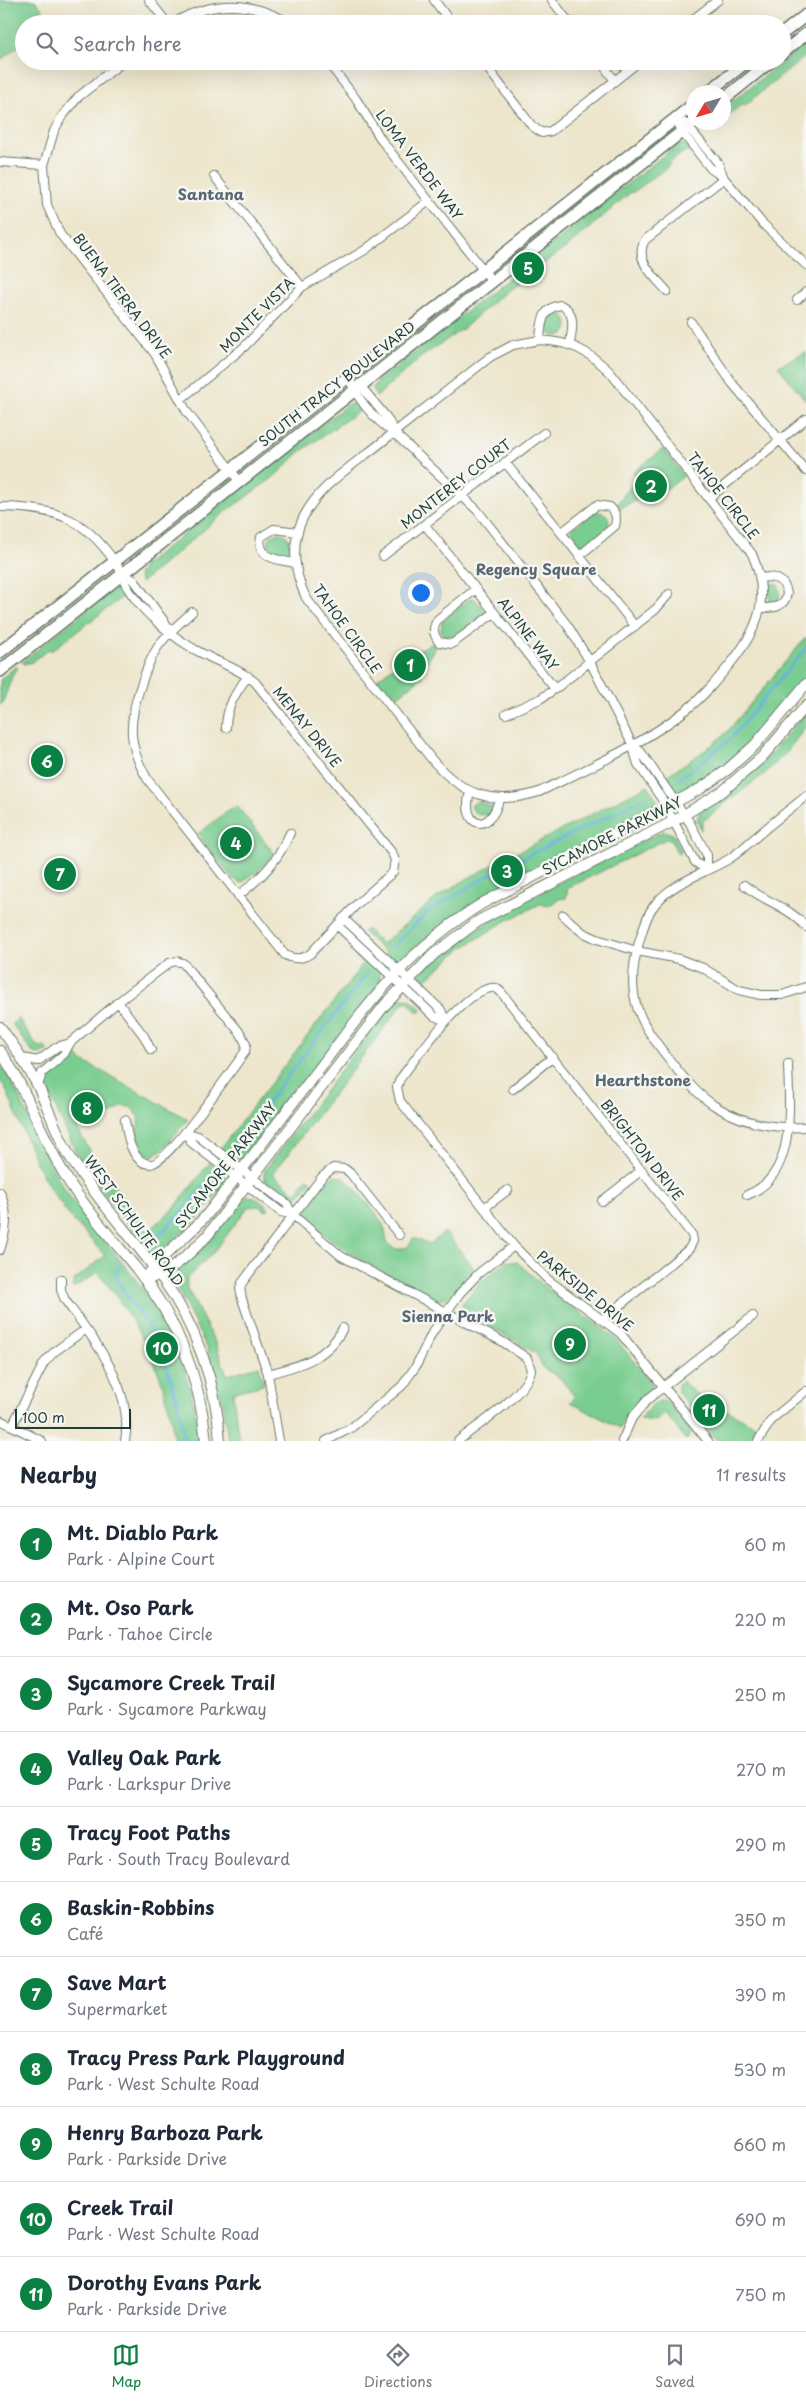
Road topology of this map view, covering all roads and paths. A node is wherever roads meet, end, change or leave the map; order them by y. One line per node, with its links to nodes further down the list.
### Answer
1 (149, 0): 6 (street)
2 (434, 0): 9 (street)
3 (552, 0): 10 (street)
4 (718, 0): 11 (street)
5 (243, 3): 7 (street); 8 (street)
6 (162, 15)
7 (189, 15)
8 (274, 15)
9 (445, 15)
10 (563, 15)
11 (699, 15)
12 (806, 15): 13 (main road)
13 (791, 27)
14 (806, 34): 15 (main road)
15 (791, 45)
16 (113, 70): 32 (street)
17 (334, 70): 35 (street, LOMA VERDE WAY)
18 (489, 70): 23 (street)
19 (607, 70): 23 (street)
20 (629, 70): 23 (street)
21 (736, 70): 24 (main road)
22 (760, 70): 25 (main road)
23 (615, 81)
24 (717, 85)
25 (731, 93)
26 (686, 110): 27 (main road, SOUTH TRACY BOULEVARD)
27 (676, 118): 28 (street); 37 (main road, SOUTH TRACY BOULEVARD)
28 (686, 126)
29 (686, 129): 38 (main road, SOUTH TRACY BOULEVARD)
30 (690, 130): 34 (street)
31 (0, 162): 32 (street)
32 (44, 165): 48 (street, BUENA TIERRA DRIVE)
33 (214, 176): 39 (street)
34 (724, 178): 36 (street); 40 (street)
35 (429, 200): 37 (street, LOMA VERDE WAY); 39 (street, MONTE VISTA)
36 (806, 265)
37 (483, 270): 38 (street, LOMA VERDE WAY); 46 (main road, SOUTH TRACY BOULEVARD)
38 (492, 281): 47 (main road, SOUTH TRACY BOULEVARD)
39 (302, 287): 48 (street, MONTE VISTA)
40 (667, 291)
41 (806, 292): 42 (street)
42 (797, 300)
43 (691, 322): 52 (street)
44 (540, 340): 45 (street, TAHOE CIRCLE); 45 (street); 50 (street, TAHOE CIRCLE)
45 (570, 344): 58 (street, TAHOE CIRCLE)
46 (348, 376): 47 (street); 54 (main road, SOUTH TRACY BOULEVARD)
47 (357, 388): 50 (street); 56 (main road, SOUTH TRACY BOULEVARD)
48 (180, 400): 54 (street, BUENA TIERRA DRIVE)
49 (806, 419): 52 (street)
50 (394, 433): 57 (street); 61 (street, TAHOE CIRCLE)
51 (544, 433): 53 (street, MONTEREY COURT)
52 (781, 441): 55 (street); 58 (street)
53 (505, 462): 57 (street, MONTEREY COURT); 62 (street)
54 (230, 470): 56 (street, BUENA TIERRA DRIVE); 65 (main road, SOUTH TRACY BOULEVARD)
55 (806, 471)
56 (239, 481): 67 (main road, SOUTH TRACY BOULEVARD)
57 (462, 495): 60 (street, MONTEREY COURT); 77 (street)
58 (709, 498): 68 (street, TAHOE CIRCLE)
59 (0, 507): 65 (street, MENAY DRIVE)
60 (425, 525): 63 (street, MONTEREY COURT); 69 (street, ALPINE WAY)
61 (298, 532): 66 (street, TAHOE CIRCLE); 66 (street)
62 (561, 533): 64 (street); 64 (street)
63 (383, 556)
64 (579, 556): 74 (street)
65 (114, 561): 67 (street, MENAY DRIVE); 76 (main road, SOUTH TRACY BOULEVARD)
66 (295, 563): 86 (street, TAHOE CIRCLE)
67 (122, 573): 75 (street, MENAY DRIVE); 78 (main road, SOUTH TRACY BOULEVARD)
68 (760, 578): 71 (street, TAHOE CIRCLE); 71 (street)
69 (476, 589): 73 (street, ALPINE WAY); 73 (street)
70 (669, 594): 74 (street)
71 (760, 608): 85 (street, TAHOE CIRCLE)
72 (192, 612): 75 (street)
73 (494, 612): 81 (street, ALPINE WAY)
74 (635, 626): 77 (street)
75 (172, 632): 79 (street, MENAY DRIVE); 95 (street)
76 (0, 652)
77 (590, 662): 81 (street); 85 (street)
78 (0, 671)
79 (248, 676): 84 (street); 97 (street, MENAY DRIVE)
80 (806, 684): 89 (main road, SYCAMORE PARKWAY)
81 (555, 689): 83 (street)
82 (806, 706): 90 (main road, SYCAMORE PARKWAY)
83 (506, 714)
84 (226, 728)
85 (632, 744): 88 (street, TAHOE CIRCLE); 89 (street)
86 (470, 792): 88 (street, TAHOE CIRCLE); 88 (street)
87 (806, 796): 93 (street)
88 (499, 799)
89 (672, 806): 90 (street); 91 (street); 101 (main road, SYCAMORE PARKWAY)
90 (685, 815): 91 (main road, SYCAMORE PARKWAY); 93 (street)
91 (674, 821): 93 (street); 102 (main road, SYCAMORE PARKWAY)
92 (290, 833): 95 (street)
93 (707, 870): 100 (street)
94 (744, 885): 99 (street)
95 (238, 896): 98 (street)
96 (563, 915): 100 (street)
97 (343, 918): 98 (street); 101 (street)
98 (337, 925): 101 (street)
99 (806, 927)
100 (637, 951): 103 (street); 117 (street)
101 (395, 973): 102 (street); 120 (main road, SYCAMORE PARKWAY)
102 (405, 982): 105 (street); 121 (main road, SYCAMORE PARKWAY)
103 (806, 987)
104 (118, 1002): 107 (street); 108 (street); 118 (street)
105 (446, 1021): 110 (street, BRIGHTON DRIVE); 126 (street, PARKSIDE DRIVE)
106 (0, 1027): 111 (main road, WEST SCHULTE ROAD)
107 (70, 1043): 111 (street); 113 (street)
108 (151, 1050)
109 (0, 1052): 134 (main road, WEST SCHULTE ROAD)
110 (553, 1057): 114 (street); 119 (street, BRIGHTON DRIVE)
111 (22, 1058): 113 (main road, WEST SCHULTE ROAD)
112 (788, 1064): 117 (street)
113 (38, 1086): 131 (main road, WEST SCHULTE ROAD)
114 (514, 1088)
115 (125, 1120): 118 (street)
116 (806, 1127): 117 (street)
117 (787, 1128): 124 (street)
118 (185, 1132): 120 (street)
119 (642, 1170): 125 (street); 137 (street, BRIGHTON DRIVE)
120 (239, 1173): 121 (street); 131 (main road, SYCAMORE PARKWAY)
121 (250, 1182): 127 (street); 132 (main road, SYCAMORE PARKWAY)
122 (508, 1190): 126 (street)
123 (0, 1192): 130 (street)
124 (748, 1195)
125 (602, 1201)
126 (484, 1208): 129 (street, PARKSIDE DRIVE)
127 (294, 1215): 128 (street); 135 (street); 140 (street)
128 (399, 1235)
129 (514, 1246): 135 (street); 137 (street, PARKSIDE DRIVE)
130 (0, 1250)
131 (152, 1266): 132 (main road, WEST SCHULTE ROAD); 134 (main road, SYCAMORE PARKWAY)
132 (160, 1276): 134 (main road, SYCAMORE PARKWAY); 148 (main road, WEST SCHULTE ROAD)
133 (61, 1279): 139 (street)
134 (145, 1280): 147 (main road, WEST SCHULTE ROAD)
135 (446, 1312): 150 (street); 151 (street)
136 (753, 1316): 141 (street)
137 (603, 1319): 141 (street, PARKSIDE DRIVE)
138 (343, 1328): 140 (street)
139 (86, 1329): 144 (street); 146 (street)
140 (268, 1374): 149 (street)
141 (664, 1387): 152 (street); 153 (street, PARKSIDE DRIVE)
142 (806, 1391): 154 (street)
143 (0, 1420): 144 (street)
144 (12, 1426): 145 (street)
145 (42, 1441)
146 (126, 1441)
147 (206, 1441)
148 (220, 1441)
149 (279, 1441)
150 (326, 1441)
151 (458, 1441)
152 (622, 1441)
153 (708, 1441)
154 (758, 1441)

